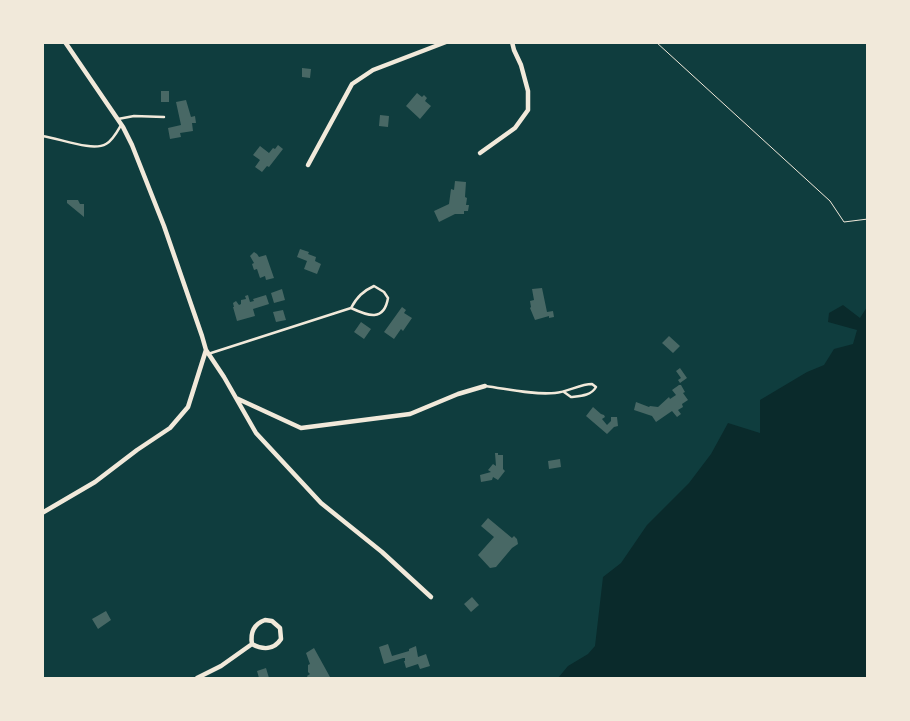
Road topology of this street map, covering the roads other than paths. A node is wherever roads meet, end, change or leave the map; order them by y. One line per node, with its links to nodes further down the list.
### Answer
1 (64, 42): 5 (street)
2 (446, 42): 9 (street)
3 (512, 42): 8 (street)
4 (164, 118): 5 (lane)
5 (117, 119): 6 (street)
6 (121, 125): 7 (lane); 11 (street)
7 (42, 136)
8 (480, 153)
9 (308, 165)
10 (351, 308): 10 (lane); 11 (lane)
11 (207, 352): 14 (street); 15 (street)
12 (485, 386): 13 (lane); 14 (street)
13 (564, 392): 13 (lane)
14 (236, 398): 16 (street)
15 (42, 513)
16 (431, 597)
17 (252, 644): 17 (street); 18 (street)
18 (197, 678)

